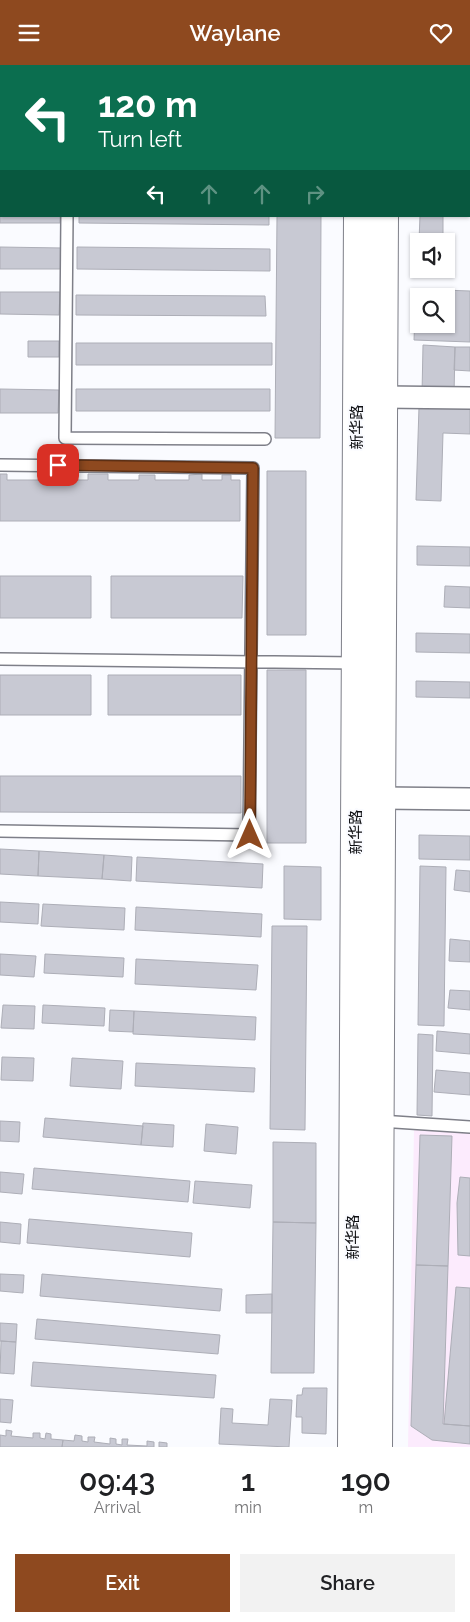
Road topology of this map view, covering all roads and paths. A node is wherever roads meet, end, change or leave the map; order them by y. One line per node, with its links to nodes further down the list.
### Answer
1 (68, 217): 6 (lane)
2 (358, 217): 10 (main road, 新华路)
3 (384, 217): 4 (main road, 新华路)
4 (383, 397): 5 (street); 11 (main road, 新华路)
5 (470, 398)
6 (265, 439)
7 (0, 465): 9 (lane)
8 (0, 659): 9 (lane)
9 (251, 662): 10 (lane); 13 (lane)
10 (356, 663): 16 (main road, 新华路)
11 (382, 798): 12 (street); 14 (main road, 新华路)
12 (470, 799)
13 (0, 831)
14 (380, 1121): 15 (lane); 17 (main road, 新华路)
15 (470, 1127)
16 (352, 1447)
17 (378, 1447)

